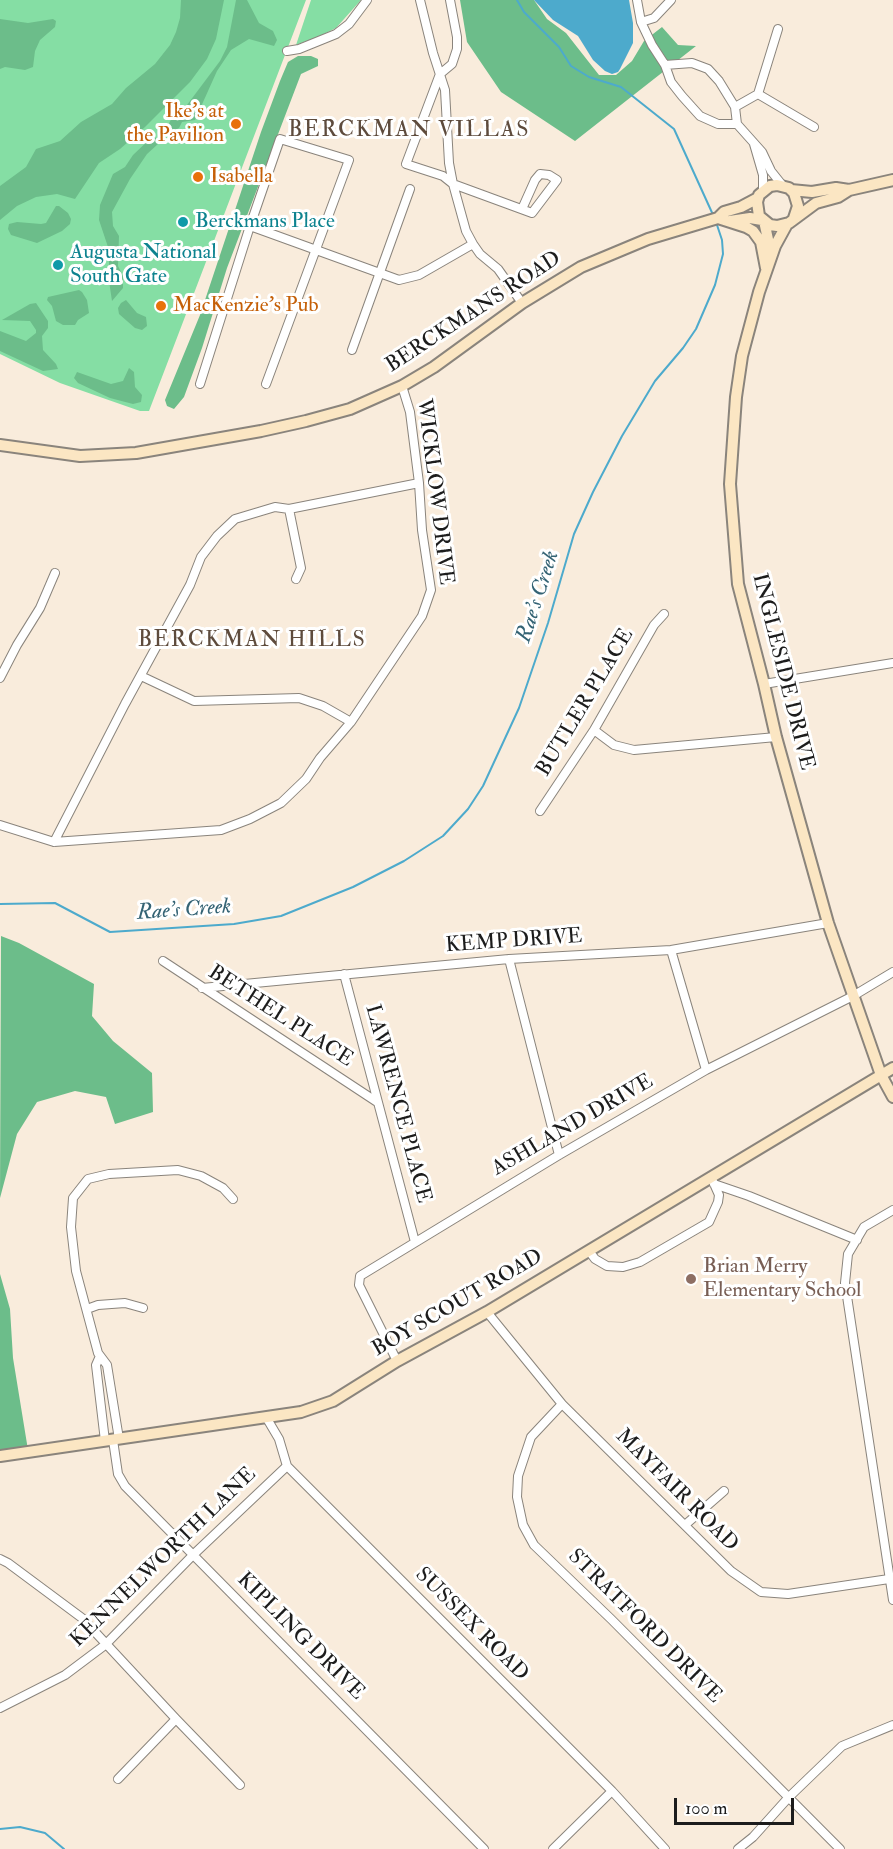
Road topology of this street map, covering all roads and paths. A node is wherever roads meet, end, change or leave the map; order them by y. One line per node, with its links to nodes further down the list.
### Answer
1 (367, 0): 8 (street)
2 (420, 0): 10 (street)
3 (450, 0): 10 (street)
4 (637, 0): 6 (street)
5 (671, 0): 6 (street)
6 (641, 21): 9 (street)
7 (778, 29): 11 (street)
8 (288, 51)
9 (665, 65): 12 (street); 13 (street)
10 (440, 74): 17 (street); 17 (street)
11 (758, 94): 12 (street); 14 (street)
12 (735, 107): 13 (street)
13 (737, 124): 15 (street)
14 (814, 127)
15 (753, 143): 18 (street); 21 (street)
16 (893, 180): 20 (street)
17 (453, 184): 22 (street); 27 (street)
18 (787, 188): 20 (street); 21 (street); 25 (street)
19 (410, 189): 30 (street)
20 (849, 190): 25 (street)
21 (761, 194): 23 (street, BERCKMANS ROAD); 24 (street)
22 (522, 209): 22 (street)
23 (722, 220): 24 (street, BERCKMANS ROAD); 29 (street); 31 (street, BERCKMANS ROAD)
24 (763, 220): 25 (street); 29 (street, INGLESIDE DRIVE)
25 (790, 221): 29 (street, INGLESIDE DRIVE)
26 (250, 226): 28 (street); 28 (street); 33 (street)
27 (473, 244): 30 (street); 31 (street)
28 (317, 249): 30 (street); 34 (street)
29 (766, 268): 46 (street, INGLESIDE DRIVE)
30 (380, 274): 32 (street)
31 (522, 303): 35 (street, BERCKMANS ROAD)
32 (352, 350)
33 (200, 384)
34 (266, 384)
35 (402, 386): 36 (street, BERCKMANS ROAD); 37 (street, WICKLOW DRIVE)
36 (0, 445)
37 (419, 483): 38 (street); 47 (street, WICKLOW DRIVE)
38 (289, 509): 40 (street); 44 (street)
39 (55, 573): 43 (street)
40 (296, 579)
41 (664, 614): 48 (street, BUTLER PLACE)
42 (893, 663): 46 (street)
43 (3, 669): 45 (street)
44 (141, 676): 47 (street); 52 (street)
45 (0, 678)
46 (764, 684): 49 (street, INGLESIDE DRIVE)
47 (351, 722): 52 (street, WICKLOW DRIVE)
48 (594, 730): 49 (street); 50 (street, BUTLER PLACE)
49 (776, 737): 53 (street, INGLESIDE DRIVE)
50 (540, 811)
51 (0, 825): 52 (street, WICKLOW DRIVE)
52 (54, 842)
53 (828, 923): 54 (street, KEMP DRIVE); 60 (street, INGLESIDE DRIVE)
54 (671, 950): 55 (street, KEMP DRIVE); 62 (street)
55 (509, 959): 58 (street, KEMP DRIVE); 66 (street)
56 (164, 962): 59 (street, BETHEL PLACE)
57 (893, 972): 60 (street, ASHLAND DRIVE)
58 (344, 974): 59 (street, KEMP DRIVE); 65 (street, LAWRENCE PLACE)
59 (202, 988): 65 (street, BETHEL PLACE)
60 (853, 996): 62 (street, ASHLAND DRIVE); 63 (street, INGLESIDE DRIVE)
61 (893, 1068): 63 (street, BOY SCOUT ROAD)
62 (706, 1070): 66 (street, ASHLAND DRIVE)
63 (881, 1075): 64 (street, INGLESIDE DRIVE); 67 (street, BOY SCOUT ROAD)
64 (893, 1098)
65 (377, 1102): 71 (street, LAWRENCE PLACE)
66 (559, 1155): 71 (street, ASHLAND DRIVE)
67 (712, 1181): 70 (street); 72 (street, BOY SCOUT ROAD); 72 (street)
68 (233, 1199): 74 (street, KIPLING DRIVE)
69 (893, 1210): 70 (street)
70 (857, 1240): 87 (street)
71 (415, 1242): 77 (street, ASHLAND DRIVE)
72 (589, 1251): 75 (street, BOY SCOUT ROAD)
73 (143, 1308): 74 (street)
74 (87, 1309): 76 (street, KIPLING DRIVE)
75 (487, 1312): 77 (street, BOY SCOUT ROAD); 78 (street, MAYFAIR ROAD)
76 (100, 1356): 80 (street, KIPLING DRIVE); 80 (street, KIPLING DRIVE)
77 (397, 1361): 79 (street, BOY SCOUT ROAD)
78 (562, 1404): 84 (street, MAYFAIR ROAD); 96 (street, STRATFORD DRIVE)
79 (266, 1417): 80 (street, BOY SCOUT ROAD); 82 (street, SUSSEX ROAD)
80 (112, 1440): 81 (street, BOY SCOUT ROAD); 85 (street, KIPLING DRIVE)
81 (0, 1456)
82 (287, 1466): 85 (street, KENNELWORTH LANE); 95 (street, SUSSEX ROAD)
83 (724, 1491): 84 (street)
84 (685, 1525): 87 (street, MAYFAIR ROAD)
85 (194, 1554): 89 (street, KENNELWORTH LANE); 97 (street, KIPLING DRIVE)
86 (0, 1559): 89 (street)
87 (889, 1579): 88 (street)
88 (893, 1600)
89 (105, 1645): 90 (street, KENNELWORTH LANE); 91 (street)
90 (0, 1708)
91 (176, 1719): 93 (street); 94 (street)
92 (893, 1725): 96 (street)
93 (118, 1779)
94 (240, 1785)
95 (612, 1791): 98 (street); 99 (street, SUSSEX ROAD)
96 (789, 1797): 100 (street); 101 (street, STRATFORD DRIVE)
97 (484, 1849)
98 (553, 1849)
99 (665, 1849)
100 (738, 1849)
101 (840, 1849)

